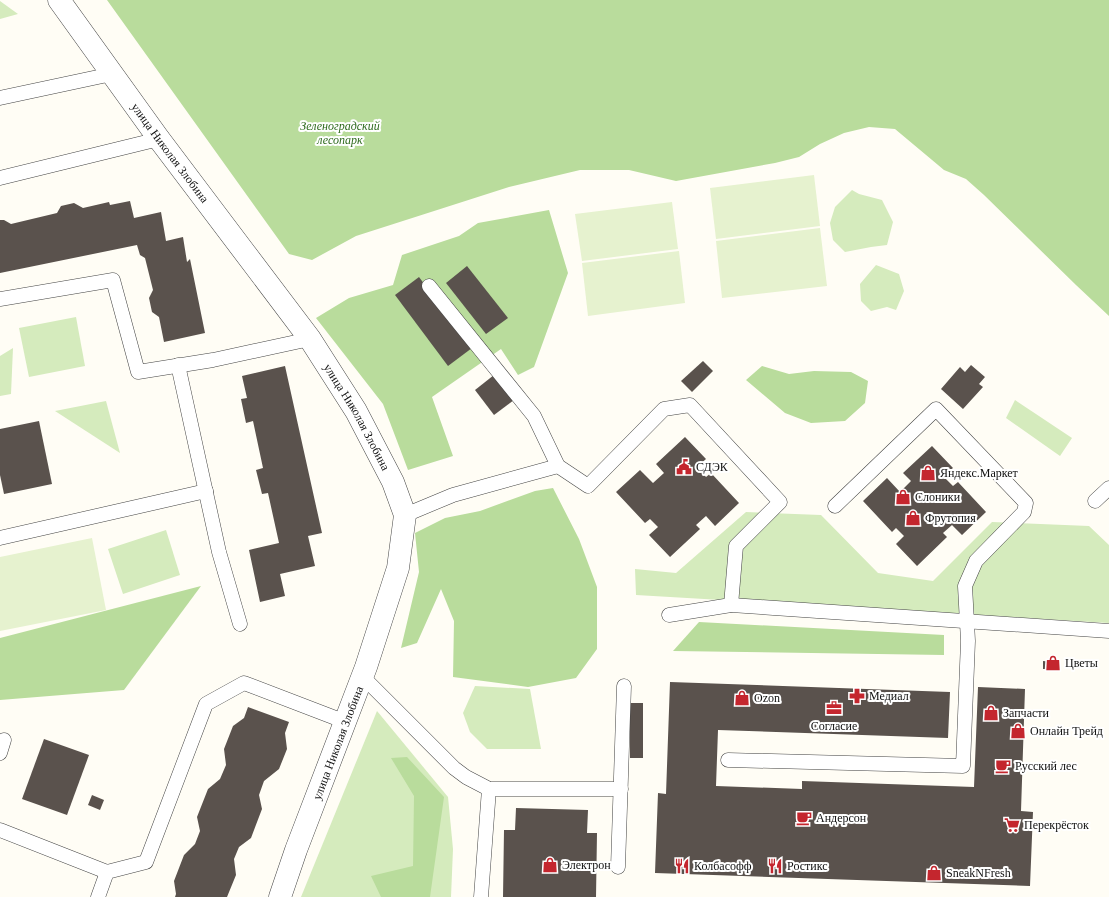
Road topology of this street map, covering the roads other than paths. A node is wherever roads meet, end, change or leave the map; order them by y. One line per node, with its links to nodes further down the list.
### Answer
1 (59, 0): 2 (street, улица Николая Злобина)
2 (112, 74): 3 (lane); 4 (street, улица Николая Злобина)
3 (0, 98)
4 (159, 139): 5 (lane); 8 (street, улица Николая Злобина)
5 (0, 178)
6 (429, 286): 10 (lane)
7 (0, 299): 9 (lane)
8 (310, 339): 9 (lane); 15 (street, улица Николая Злобина)
9 (178, 365): 12 (lane)
10 (558, 466): 15 (lane); 17 (lane)
11 (1109, 488): 13 (lane)
12 (206, 491): 16 (lane); 20 (lane)
13 (1095, 501)
14 (835, 506): 19 (lane)
15 (405, 515): 22 (street, улица Николая Злобина)
16 (0, 538)
17 (731, 605): 18 (lane); 19 (lane)
18 (669, 616)
19 (967, 620): 21 (lane); 25 (lane)
20 (240, 624)
21 (1109, 631)
22 (363, 677): 24 (street, улица Николая Злобина); 26 (lane)
23 (624, 686): 27 (lane)
24 (346, 722): 30 (lane); 32 (street, улица Николая Злобина)
25 (728, 760)
26 (488, 789): 27 (lane); 33 (lane)
27 (621, 789): 29 (lane)
28 (0, 830): 30 (lane)
29 (618, 867)
30 (107, 872): 31 (lane)
31 (98, 897)
32 (280, 897)
33 (481, 897)

